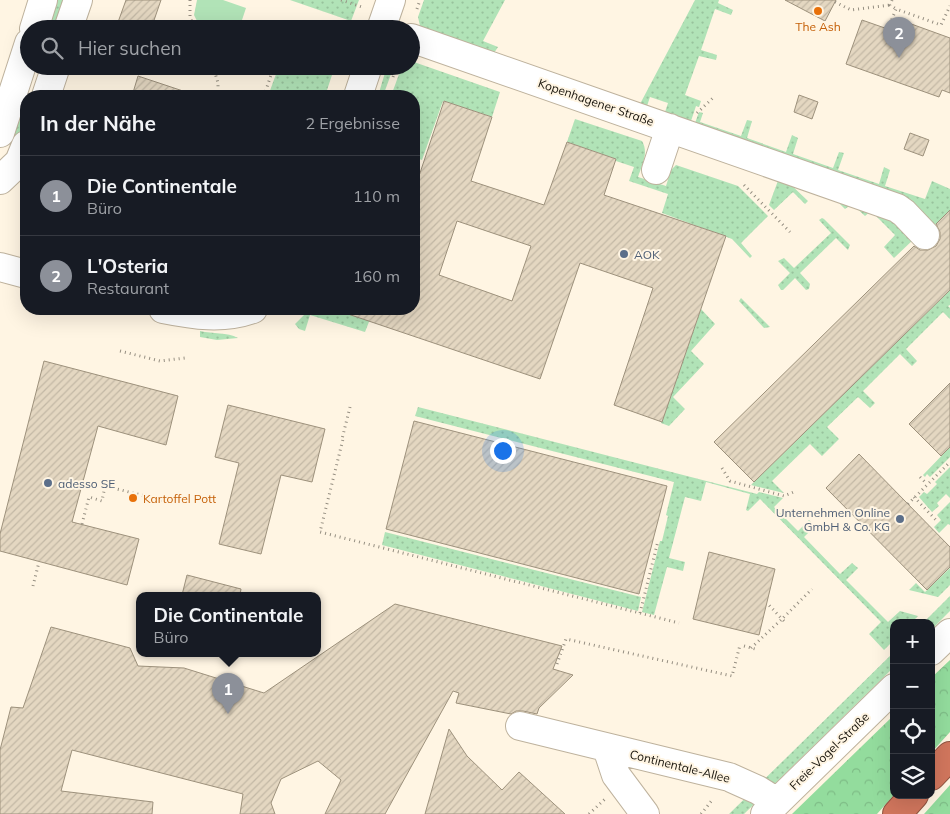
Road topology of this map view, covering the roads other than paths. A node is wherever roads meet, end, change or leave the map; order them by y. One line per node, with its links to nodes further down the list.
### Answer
1 (43, 0): 4 (street)
2 (78, 0): 5 (street)
3 (391, 0): 6 (street)
4 (37, 20)
5 (71, 20)
6 (385, 20)
7 (420, 41): 13 (street, Kopenhagener Straße)
8 (20, 72): 14 (street)
9 (53, 75): 11 (street)
10 (365, 75): 12 (street)
11 (48, 90)
12 (360, 90)
13 (670, 128): 16 (street); 18 (street, Kopenhagener Straße)
14 (0, 133)
15 (20, 159): 17 (street)
16 (656, 170)
17 (0, 180)
18 (925, 235)
19 (0, 267): 20 (street)
20 (20, 272)
21 (198, 315): 22 (street)
22 (232, 315)
23 (950, 633): 24 (street)
24 (935, 647)
25 (890, 692): 31 (street, Freie-Vogel-Straße)
26 (520, 726): 27 (street, Continentale-Allee)
27 (607, 748): 31 (street, Continentale-Allee); 32 (street, Continentale-Allee)
28 (950, 756): 29 (highway)
29 (935, 772)
30 (910, 799): 33 (highway)
31 (771, 808)
32 (645, 814)
33 (897, 814)

